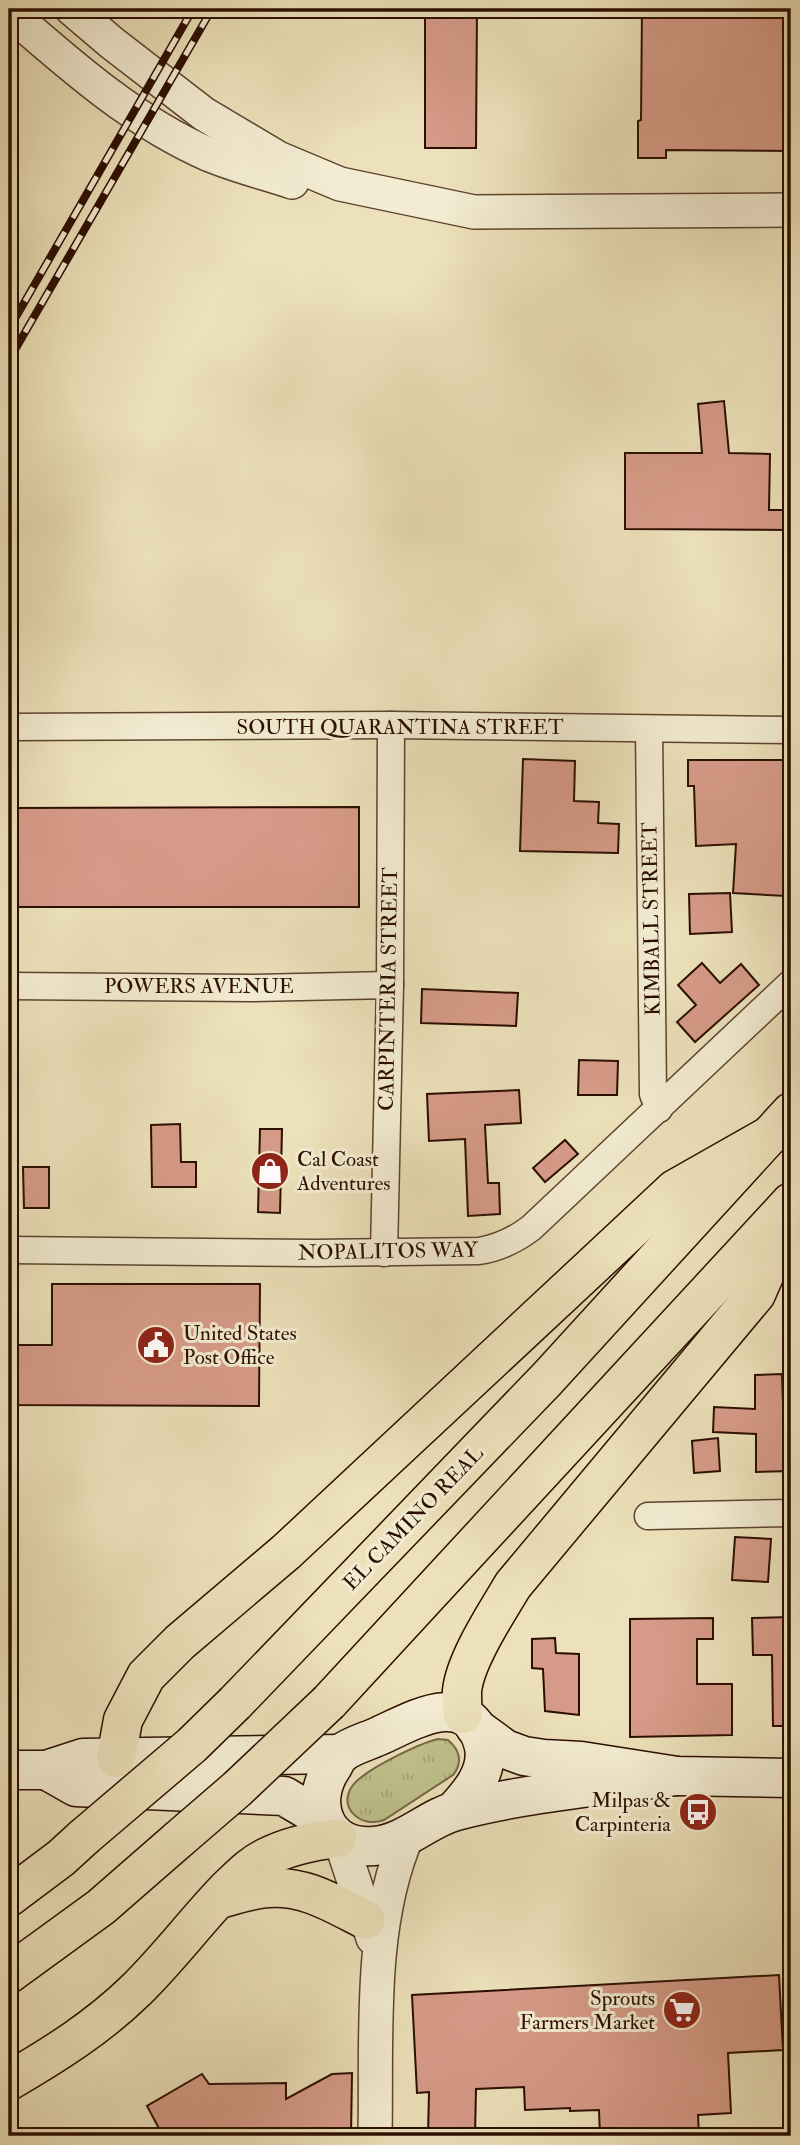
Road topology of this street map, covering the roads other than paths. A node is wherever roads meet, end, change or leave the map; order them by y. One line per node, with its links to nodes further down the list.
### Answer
1 (72, 9): 3 (street)
2 (9, 12): 3 (street)
3 (340, 184): 4 (street)
4 (791, 210)
5 (391, 725): 6 (street, SOUTH QUARANTINA STREET); 7 (street, SOUTH QUARANTINA STREET); 10 (street, CARPINTERIA STREET)
6 (9, 727)
7 (649, 729): 8 (street, SOUTH QUARANTINA STREET); 12 (street, KIMBALL STREET)
8 (791, 730)
9 (791, 983): 12 (street, NOPALITOS WAY)
10 (390, 985): 11 (street, POWERS AVENUE); 17 (street, CARPINTERIA STREET)
11 (9, 986)
12 (659, 1109): 17 (street, NOPALITOS WAY)
13 (781, 1123): 22 (highway); 30 (highway, EL CAMINO REAL, bridge)
14 (791, 1202): 33 (highway, bridge)
15 (791, 1212): 20 (highway)
16 (9, 1250): 17 (street, NOPALITOS WAY)
17 (384, 1253)
18 (791, 1513): 19 (street)
19 (649, 1516)
20 (469, 1721): 21 (main road); 25 (main road); 27 (main road)
21 (341, 1754): 22 (main road); 28 (main road)
22 (116, 1758): 24 (main road)
23 (9, 1770): 24 (main road)
24 (46, 1770): 28 (main road)
25 (677, 1776): 26 (main road); 27 (main road)
26 (791, 1778)
27 (453, 1812): 29 (main road)
28 (333, 1832): 29 (main road); 31 (highway); 32 (street)
29 (407, 1836): 32 (street)
30 (9, 1898)
31 (217, 1899): 32 (highway); 34 (highway)
32 (373, 1937): 35 (street)
33 (9, 1974)
34 (9, 2081)
35 (376, 2136)

